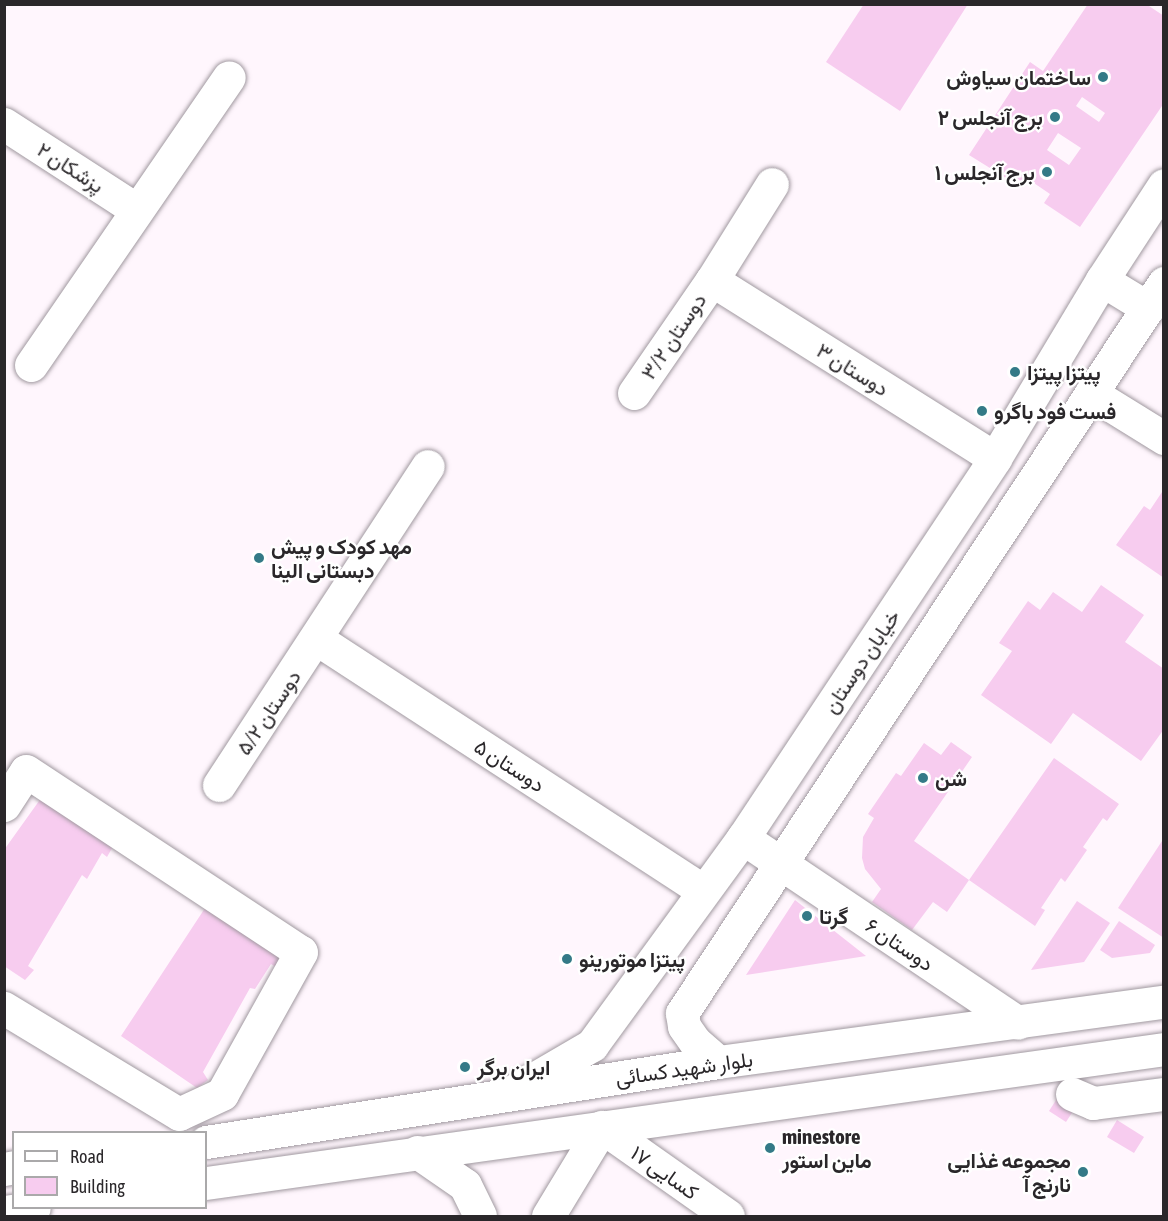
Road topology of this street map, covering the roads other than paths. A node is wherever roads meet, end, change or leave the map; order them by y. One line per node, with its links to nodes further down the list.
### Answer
1 (229, 76): 5 (street)
2 (4, 124): 5 (street, ۲ پزشکان)
3 (772, 184): 6 (street, ۳/۲ دوستان)
4 (1164, 185): 7 (street, خیابان دوستان)
5 (137, 210): 9 (street)
6 (712, 280): 10 (street, ۳/۲ دوستان); 13 (street, ۳ دوستان)
7 (1102, 280): 8 (street); 13 (street, خیابان دوستان)
8 (1156, 296): 11 (street)
9 (31, 366)
10 (634, 393)
11 (1091, 393): 12 (street); 19 (street)
12 (1164, 438)
13 (994, 459): 18 (street, خیابان دوستان)
14 (428, 466): 15 (street, ۵/۲ دوستان)
15 (317, 639): 16 (street, ۵/۲ دوستان); 20 (street, ۵ دوستان)
16 (219, 785)
17 (4, 805): 27 (street)
18 (743, 838): 19 (street, ۶ دوستان); 20 (street, خیابان دوستان)
19 (781, 864): 23 (street, ۶ دوستان); 25 (street)
20 (703, 891): 26 (street, خیابان دوستان)
21 (1164, 1002): 23 (street, بلوار شهید کسائی)
22 (4, 1008): 27 (street)
23 (1018, 1023): 25 (street, بلوار شهید کسائی)
24 (1164, 1049): 30 (street)
25 (718, 1062): 26 (street, بلوار شهید کسائی)
26 (510, 1093): 31 (street, بلوار شهید کسائی)
27 (222, 1094): 31 (street)
28 (1072, 1094): 29 (street)
29 (1164, 1094)
30 (602, 1127): 32 (street); 37 (street); 38 (street, ۱۷ کسایی)
31 (219, 1140)
32 (417, 1152): 33 (street); 36 (street)
33 (207, 1183)
34 (26, 1209): 35 (street)
35 (4, 1212)
36 (480, 1216)
37 (549, 1216)
38 (728, 1216)

